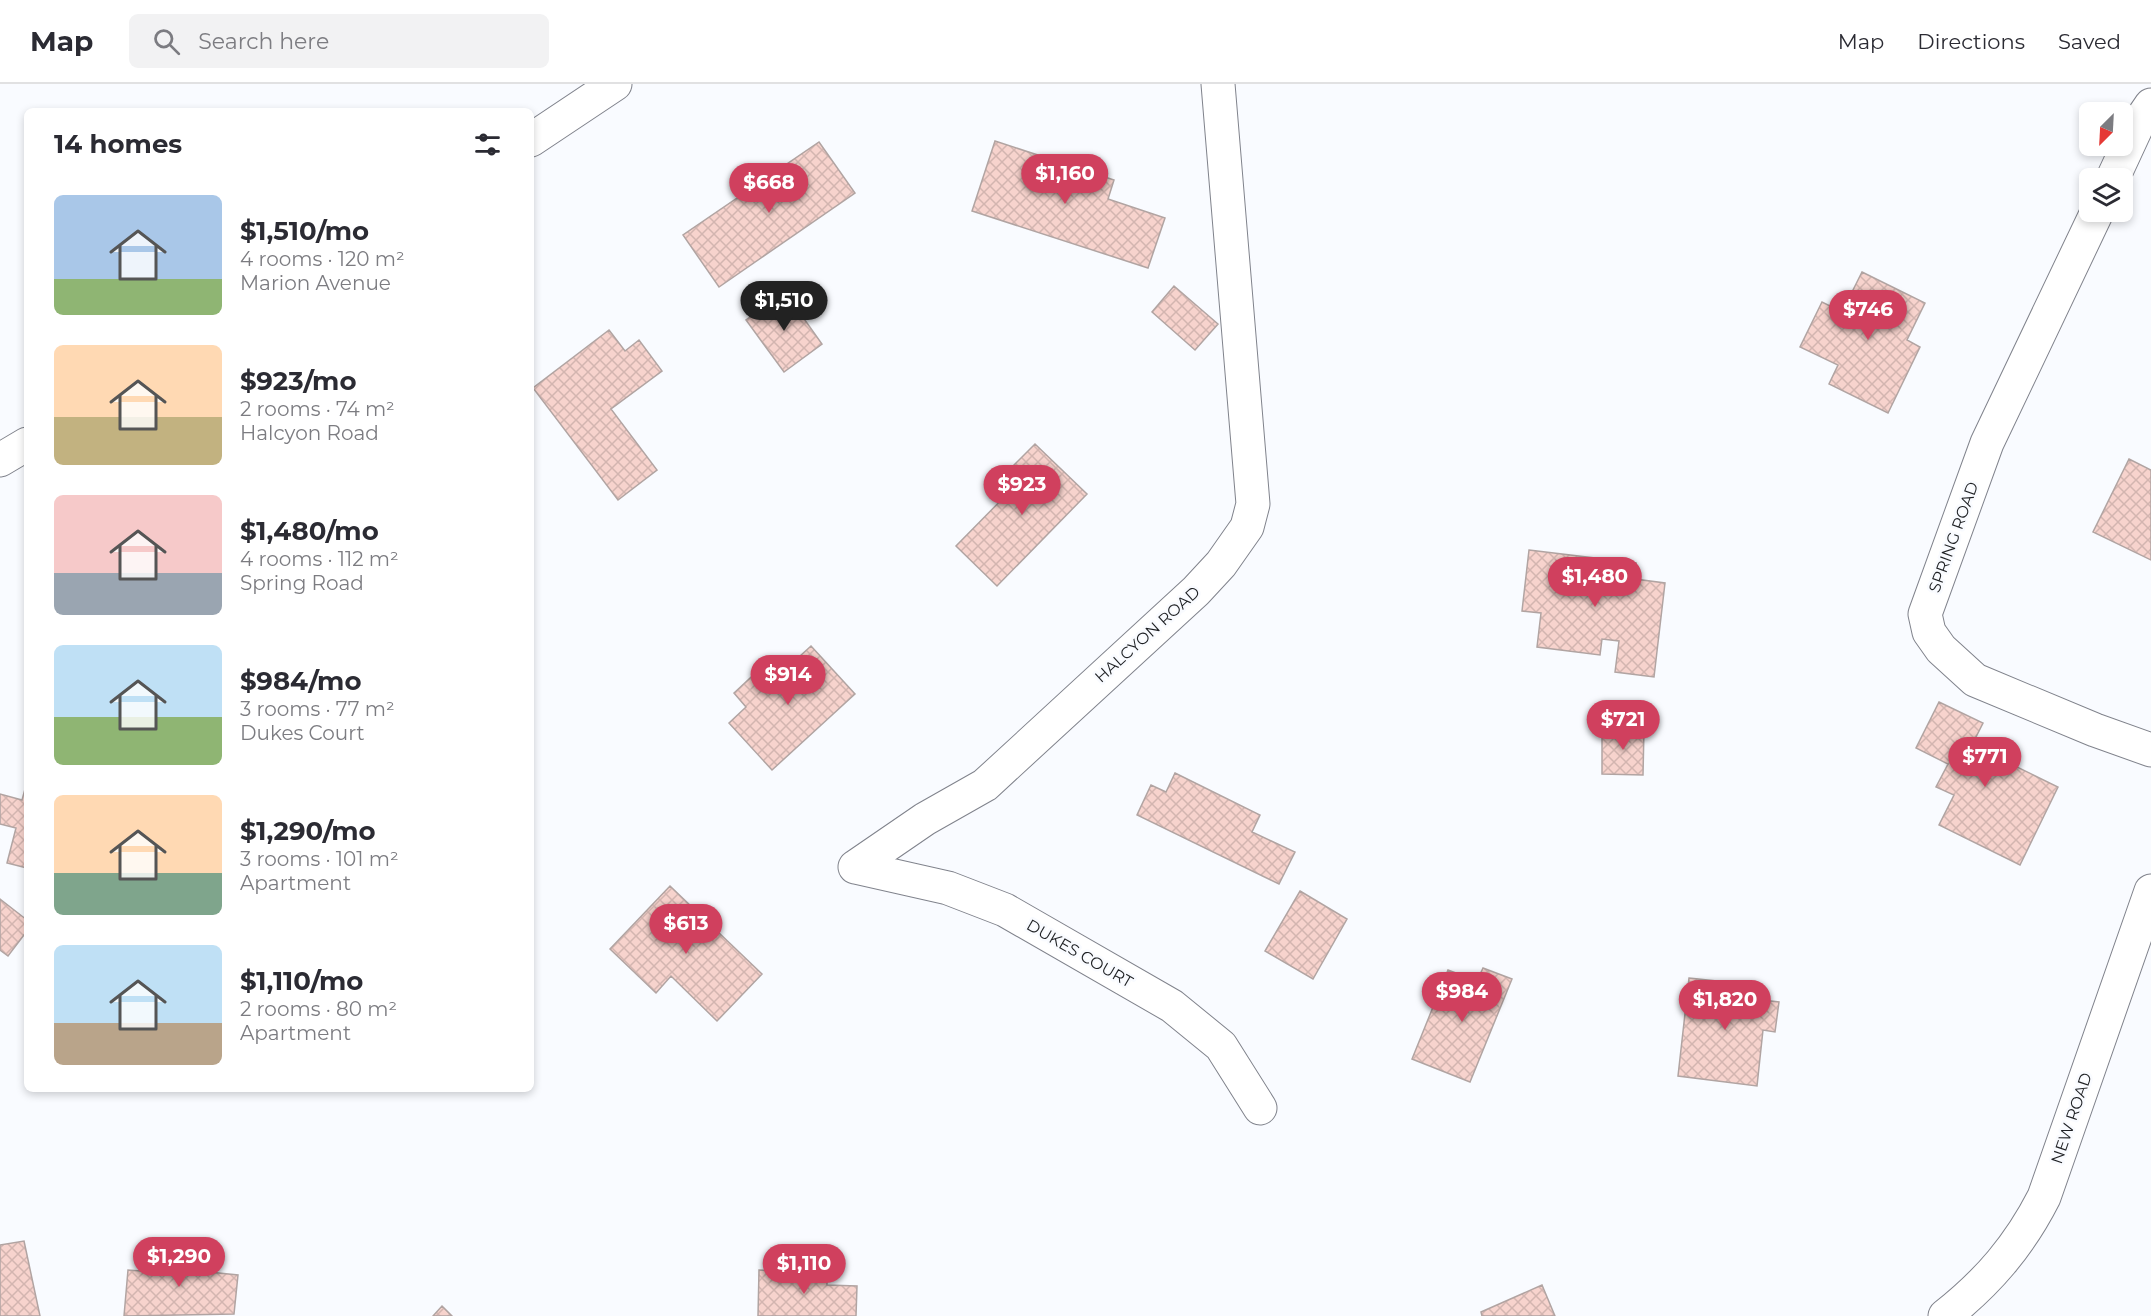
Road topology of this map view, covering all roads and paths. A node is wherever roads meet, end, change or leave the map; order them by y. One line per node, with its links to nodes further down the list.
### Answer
1 (615, 84): 4 (street)
2 (1218, 84): 10 (street, HALCYON ROAD)
3 (2151, 105): 5 (street)
4 (534, 138)
5 (2118, 168)
6 (2092, 222): 9 (street, SPRING ROAD)
7 (24, 446): 8 (street)
8 (0, 460)
9 (2151, 750)
10 (855, 867): 12 (street, DUKES COURT)
11 (2151, 891): 13 (street, NEW ROAD)
12 (1260, 1108)
13 (1945, 1316)

